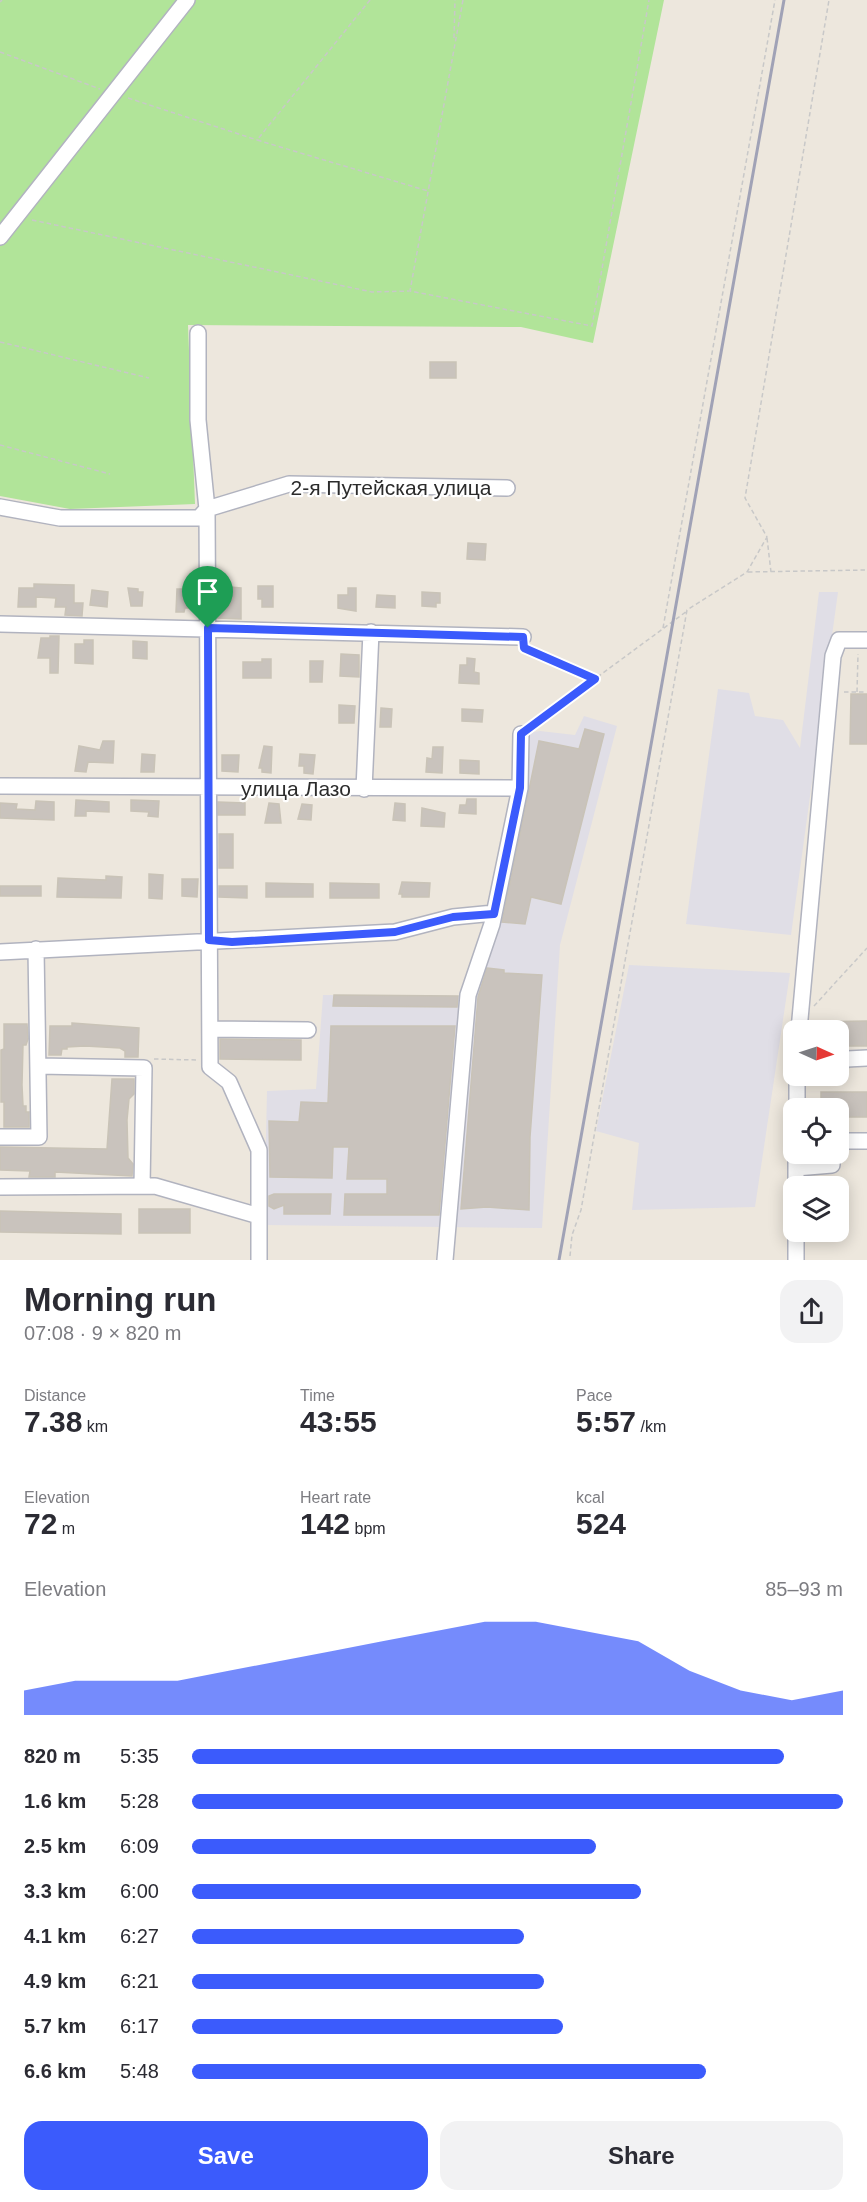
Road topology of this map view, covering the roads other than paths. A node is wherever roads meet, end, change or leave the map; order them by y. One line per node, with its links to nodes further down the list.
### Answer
1 (187, 0): 2 (street)
2 (0, 237)
3 (198, 333): 6 (street)
4 (507, 488): 6 (street, 2-я Путейская улица)
5 (0, 507): 6 (street, 2-я Путейская улица)
6 (207, 509): 8 (street)
7 (0, 624): 8 (street)
8 (208, 628): 9 (street); 14 (street)
9 (371, 632): 10 (street); 16 (street)
10 (523, 637)
11 (863, 640): 21 (street)
12 (521, 734): 15 (street)
13 (0, 786): 14 (street, улица Лазо)
14 (209, 788): 16 (street, улица Лазо); 18 (street)
15 (520, 788): 16 (street, улица Лазо); 17 (street)
16 (364, 789)
17 (494, 914): 18 (street); 35 (street)
18 (209, 940): 19 (street); 22 (street)
19 (36, 950): 20 (street); 26 (street)
20 (0, 952)
21 (800, 1020)
22 (210, 1029): 23 (street); 32 (street)
23 (308, 1030)
24 (867, 1058): 25 (street)
25 (849, 1059)
26 (39, 1066): 27 (street); 30 (street)
27 (0, 1137)
28 (849, 1141): 29 (street)
29 (867, 1141)
30 (142, 1186): 31 (street); 32 (street)
31 (0, 1187)
32 (259, 1216): 34 (street)
33 (796, 1242): 36 (street)
34 (259, 1260)
35 (445, 1260)
36 (796, 1260)

